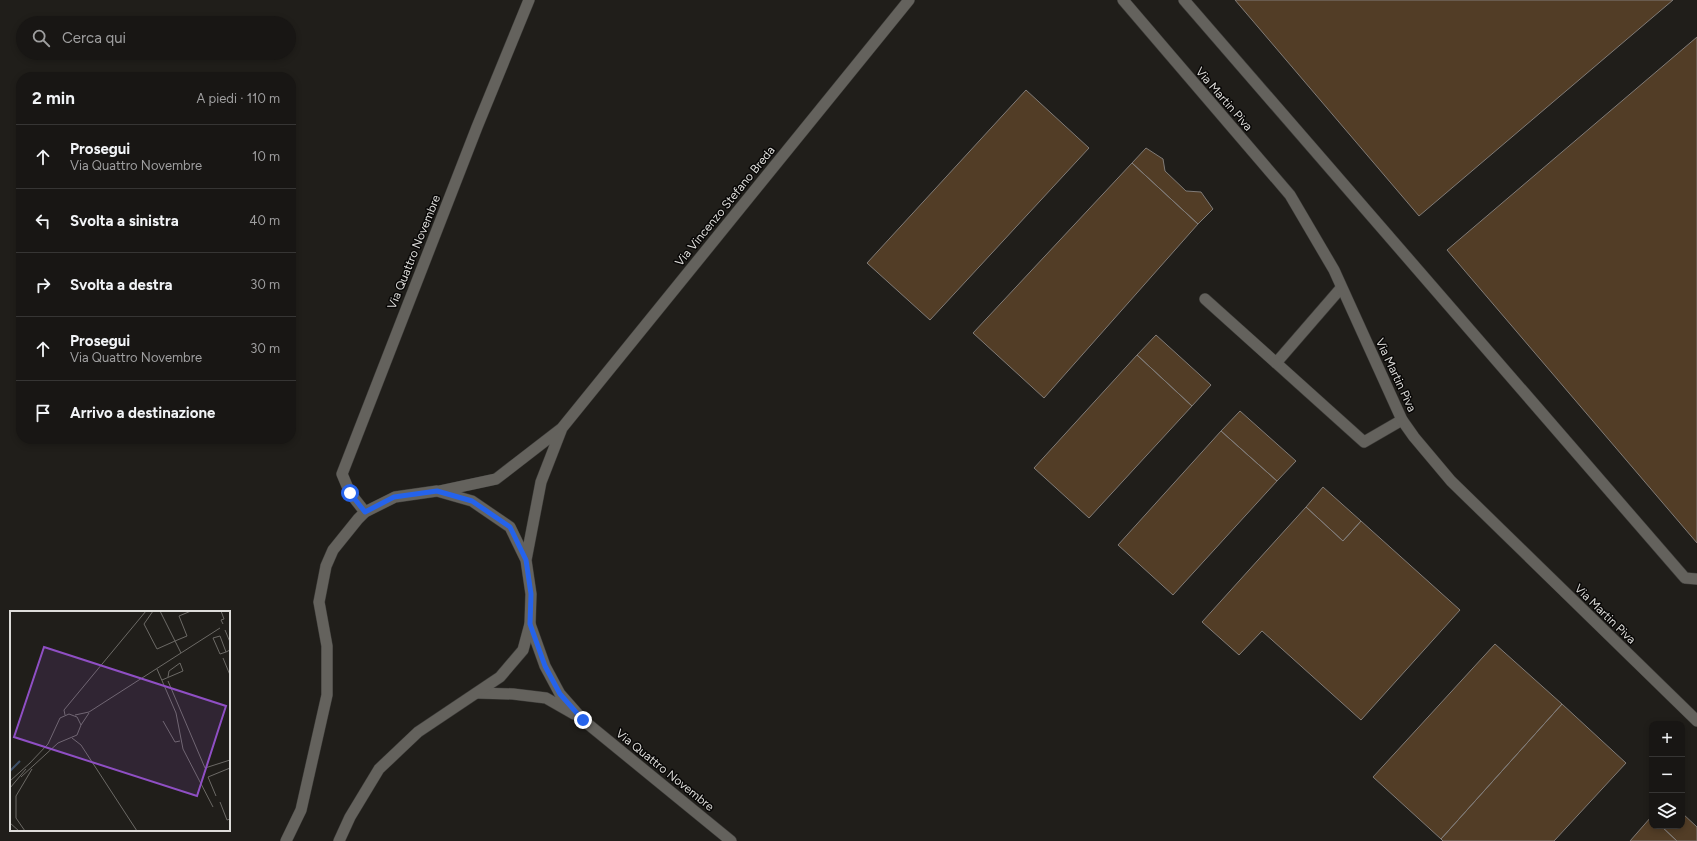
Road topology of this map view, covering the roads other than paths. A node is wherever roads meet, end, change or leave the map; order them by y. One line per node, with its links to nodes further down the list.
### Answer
1 (530, 0): 11 (street, Via Quattro Novembre)
2 (908, 0): 9 (street, Via Vincenzo Stefano Breda)
3 (1123, 0): 5 (street, Via Martin Piva)
4 (1184, 0): 13 (street)
5 (1341, 288): 7 (street); 8 (street, Via Martin Piva)
6 (1205, 299): 7 (street)
7 (1276, 363): 8 (street)
8 (1402, 420): 17 (street, Via Martin Piva)
9 (562, 428): 10 (street, Via Vincenzo Stefano Breda); 12 (street, Via Vincenzo Stefano Breda)
10 (437, 491): 11 (street, Via Vincenzo Stefano Breda); 12 (street, Via Vincenzo Stefano Breda)
11 (365, 512): 18 (street, Via Vincenzo Stefano Breda)
12 (526, 560): 14 (street, Via Vincenzo Stefano Breda)
13 (1697, 579)
14 (530, 624): 15 (street, Via Vincenzo Stefano Breda); 16 (street, Via Quattro Novembre)
15 (477, 693): 16 (street, Via Quattro Novembre); 19 (street, Via Vincenzo Stefano Breda)
16 (583, 720): 20 (street, Via Quattro Novembre)
17 (1697, 721)
18 (286, 841)
19 (339, 841)
20 (731, 841)

